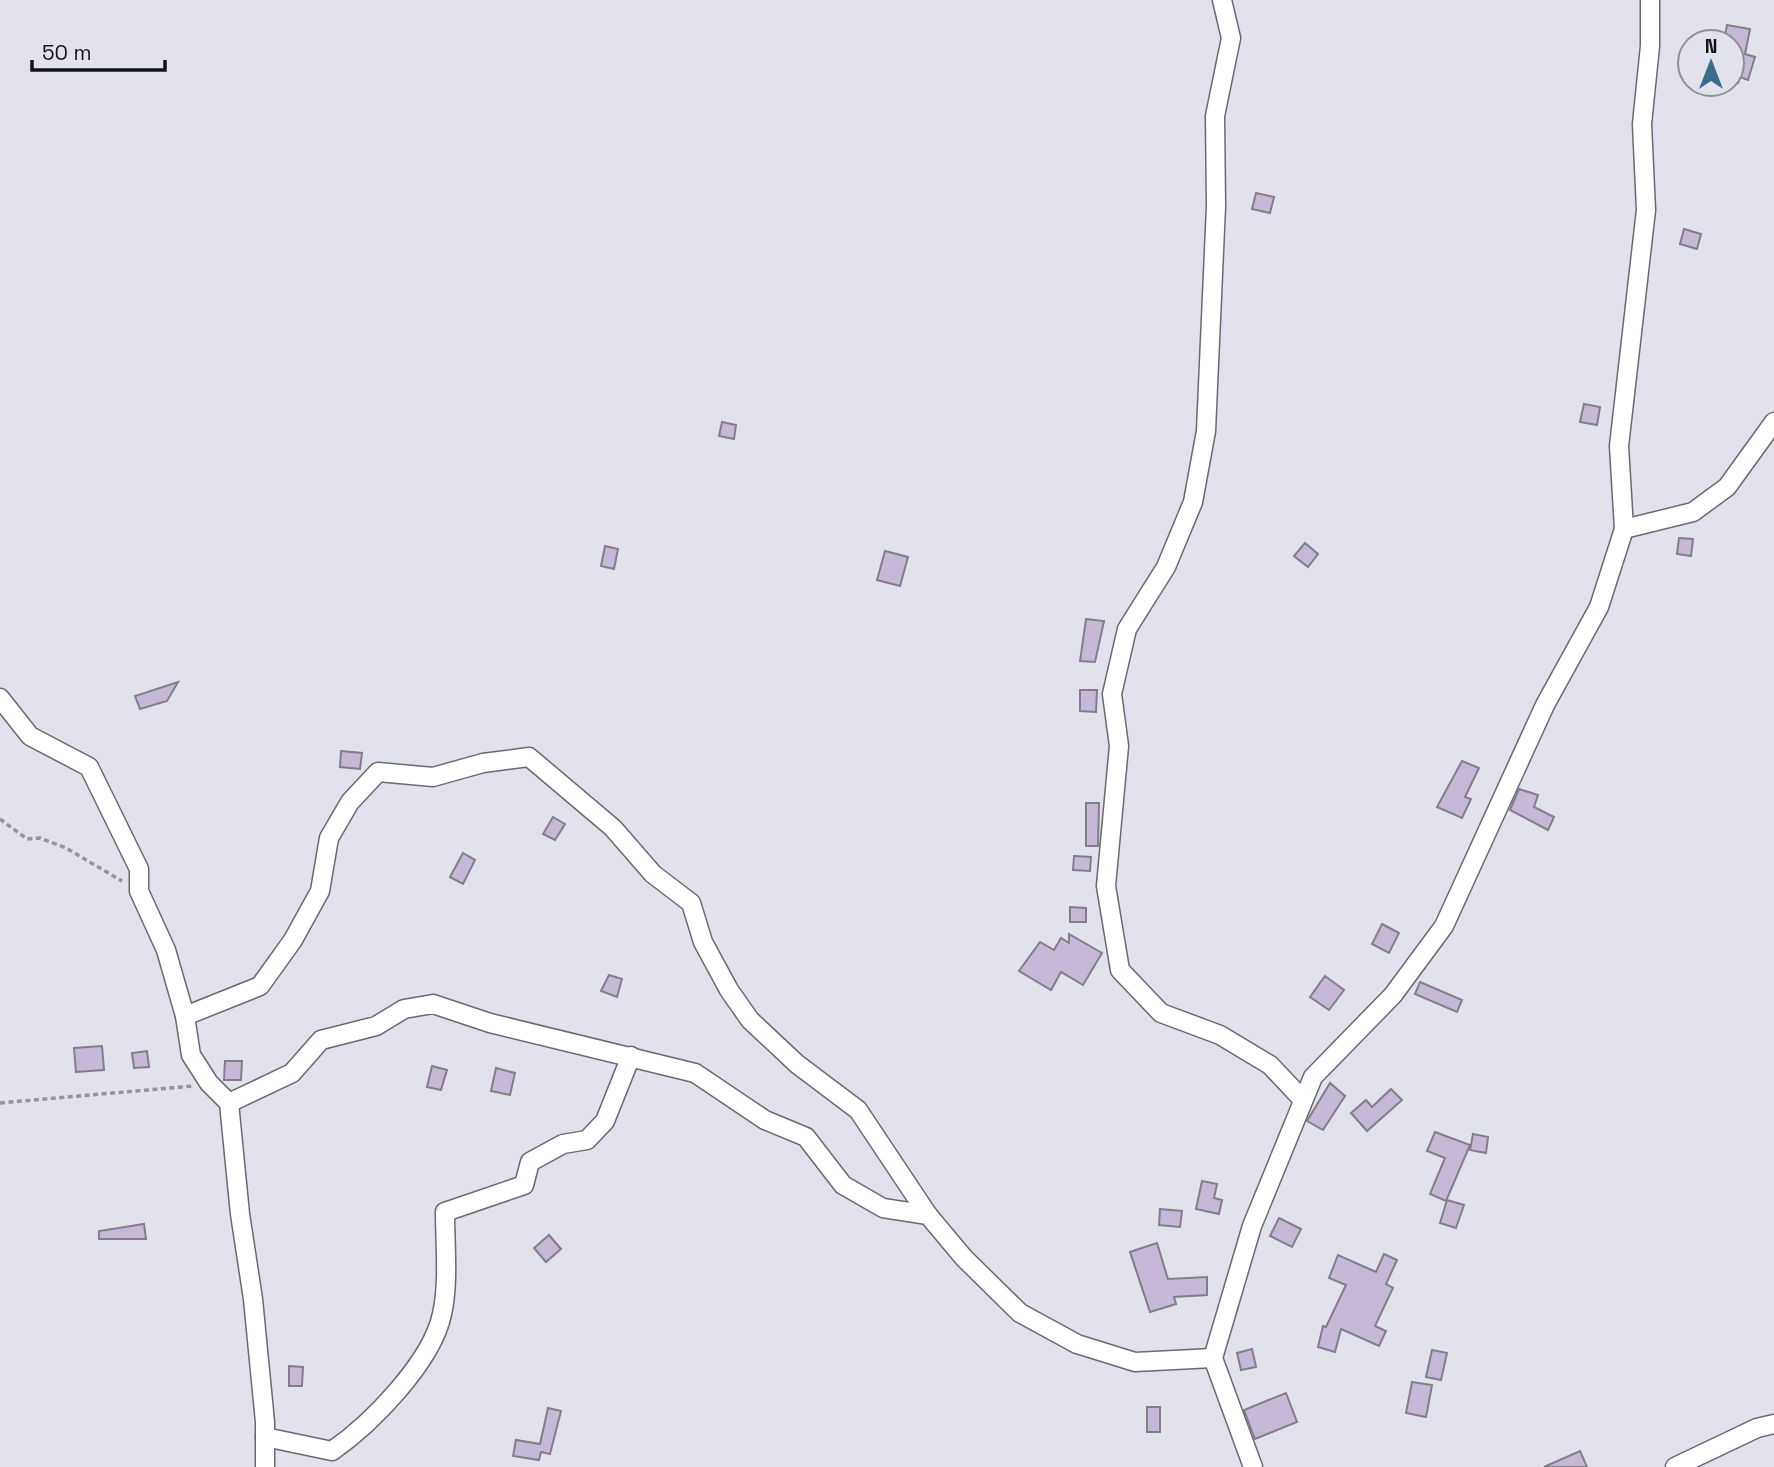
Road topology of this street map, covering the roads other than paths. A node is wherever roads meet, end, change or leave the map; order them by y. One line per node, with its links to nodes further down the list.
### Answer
1 (1222, 0): 8 (street)
2 (1650, 0): 4 (street)
3 (1774, 422): 4 (street)
4 (1624, 529): 8 (street)
5 (0, 698): 6 (street)
6 (185, 1016): 9 (street); 10 (street)
7 (631, 1056): 9 (street); 10 (street); 13 (street)
8 (1303, 1100): 11 (street)
9 (229, 1103): 13 (street)
10 (928, 1215): 11 (street)
11 (1213, 1358): 15 (street)
12 (1774, 1424): 16 (street)
13 (265, 1437): 14 (street)
14 (265, 1467)
15 (1253, 1467)
16 (1675, 1467)

